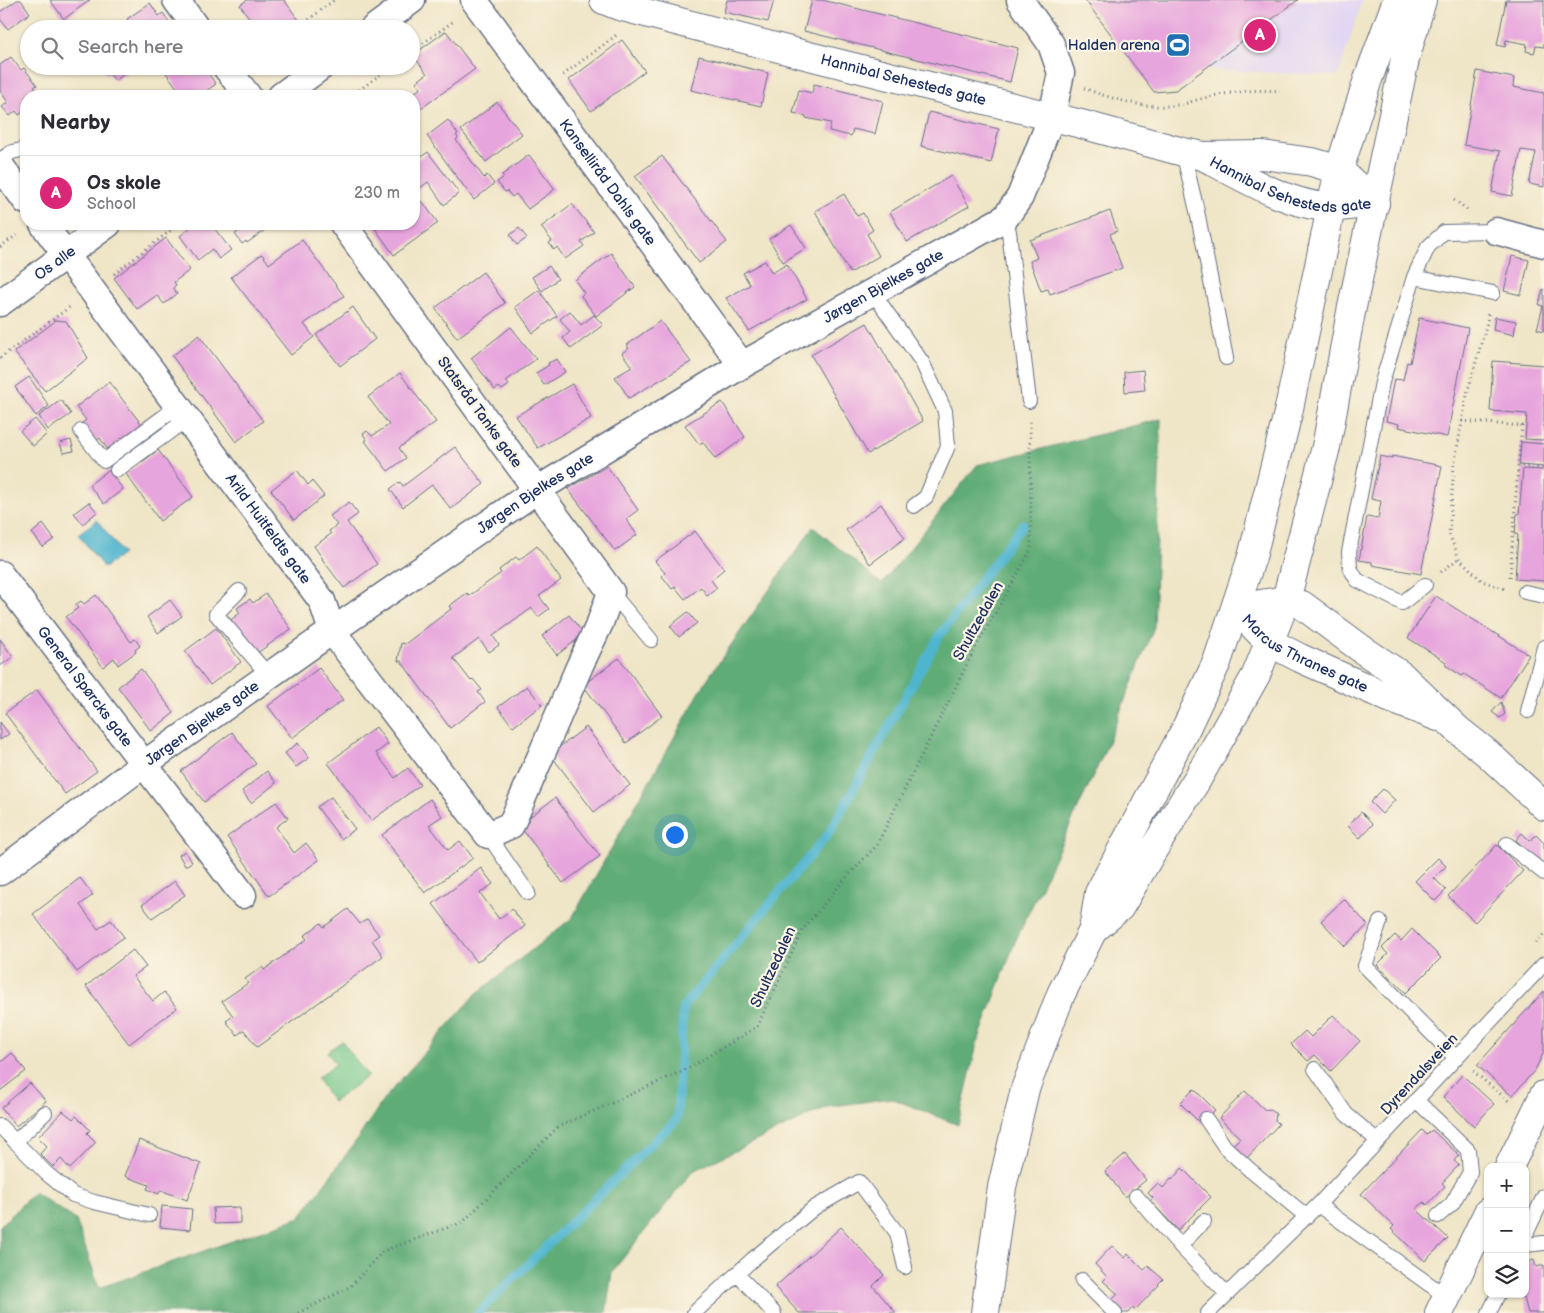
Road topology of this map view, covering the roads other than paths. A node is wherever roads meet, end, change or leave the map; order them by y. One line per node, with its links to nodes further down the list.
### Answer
1 (176, 0): 8 (street)
2 (412, 0): 9 (street)
3 (604, 0): 14 (main road, Hannibal Sehesteds gate)
4 (1020, 0): 14 (street, Jørgen Bjelkes gate)
5 (1396, 0): 19 (main road)
6 (1422, 0): 21 (main road)
7 (475, 2): 35 (street, Kanselliråd Dahls gate)
8 (190, 20)
9 (385, 20)
10 (233, 75): 12 (street)
11 (310, 75): 13 (street)
12 (244, 90)
13 (289, 90)
14 (1052, 116): 16 (main road, Hannibal Sehesteds gate); 23 (street, Jørgen Bjelkes gate)
15 (20, 151): 17 (lane)
16 (1194, 154): 19 (main road, Hannibal Sehesteds gate); 22 (main road, Hannibal Sehesteds gate); 34 (lane)
17 (0, 160)
18 (0, 165): 20 (street)
19 (1339, 170): 21 (main road, Hannibal Sehesteds gate); 22 (main road)
20 (20, 193)
21 (1375, 202): 22 (main road, Hannibal Sehesteds gate); 48 (main road)
22 (1332, 207): 49 (main road)
23 (1005, 218): 32 (street, Jørgen Bjelkes gate); 36 (lane)
24 (46, 230): 29 (street, Arild Huitfeldts gate)
25 (100, 230): 29 (street, Os alle)
26 (347, 230): 40 (street, Statsråd Tanks gate)
27 (1496, 231): 28 (street); 30 (lane)
28 (1544, 244)
29 (65, 255): 33 (street, Os alle); 37 (street, Arild Huitfeldts gate)
30 (1414, 276): 31 (lane); 43 (lane)
31 (1491, 292)
32 (873, 293): 35 (street, Jørgen Bjelkes gate); 41 (lane)
33 (0, 303)
34 (1226, 358)
35 (742, 365): 40 (street, Jørgen Bjelkes gate)
36 (1029, 401)
37 (182, 413): 38 (lane); 39 (lane); 50 (street, Arild Huitfeldts gate)
38 (81, 431)
39 (118, 470)
40 (536, 490): 45 (street, Statsråd Tanks gate); 50 (street, Jørgen Bjelkes gate)
41 (914, 506)
42 (0, 574): 57 (street, General Spørcks gate)
43 (1425, 585)
44 (239, 591): 54 (lane)
45 (611, 592): 51 (lane); 59 (street)
46 (1525, 592): 47 (lane)
47 (1544, 596)
48 (1286, 600): 49 (main road, Marcus Thranes gate); 52 (main road); 56 (main road, Marcus Thranes gate)
49 (1236, 608): 52 (main road, Marcus Thranes gate); 66 (main road)
50 (332, 631): 54 (street, Jørgen Bjelkes gate); 59 (street, Arild Huitfeldts gate)
51 (651, 640)
52 (1269, 642): 56 (main road, Marcus Thranes gate); 66 (main road)
53 (1544, 647): 55 (lane)
54 (269, 676): 57 (street, Jørgen Bjelkes gate)
55 (1528, 711)
56 (1448, 721): 58 (main road, Marcus Thranes gate)
57 (144, 764): 61 (street, Jørgen Bjelkes gate); 64 (street, General Spørcks gate)
58 (1544, 806)
59 (488, 836): 63 (lane)
60 (1507, 844): 62 (lane)
61 (0, 872)
62 (1544, 873)
63 (528, 893)
64 (243, 894)
65 (1380, 922): 68 (lane)
66 (1093, 930): 98 (main road)
67 (1544, 964): 68 (lane, Dyrendalsveien)
68 (1456, 1058): 71 (lane, Dyrendalsveien)
69 (1315, 1069): 75 (lane)
70 (1544, 1095): 77 (main road)
71 (1416, 1100): 75 (lane, Dyrendalsveien); 83 (lane)
72 (44, 1114): 76 (lane)
73 (1206, 1119): 82 (lane)
74 (0, 1126): 76 (lane)
75 (1378, 1141): 80 (lane, Dyrendalsveien)
76 (15, 1142): 81 (lane)
77 (1511, 1163)
78 (1136, 1196): 89 (lane)
79 (1544, 1196): 86 (lane)
80 (1318, 1205): 82 (lane, Dyrendalsveien); 95 (lane)
81 (149, 1215)
82 (1306, 1216): 93 (lane, Dyrendalsveien)
83 (1438, 1216)
84 (1484, 1220): 95 (main road)
85 (1204, 1221): 89 (lane)
86 (1529, 1228)
87 (1544, 1243): 88 (lane)
88 (1529, 1245)
89 (1180, 1246): 93 (lane)
90 (905, 1267): 91 (lane)
91 (737, 1274): 96 (lane); 97 (lane)
92 (1082, 1280): 99 (lane)
93 (1227, 1294): 100 (lane, Dyrendalsveien)
94 (1496, 1298): 101 (lane)
95 (1443, 1305)
96 (694, 1313)
97 (774, 1313)
98 (985, 1313)
99 (1115, 1313)
100 (1208, 1313)
101 (1489, 1313)

